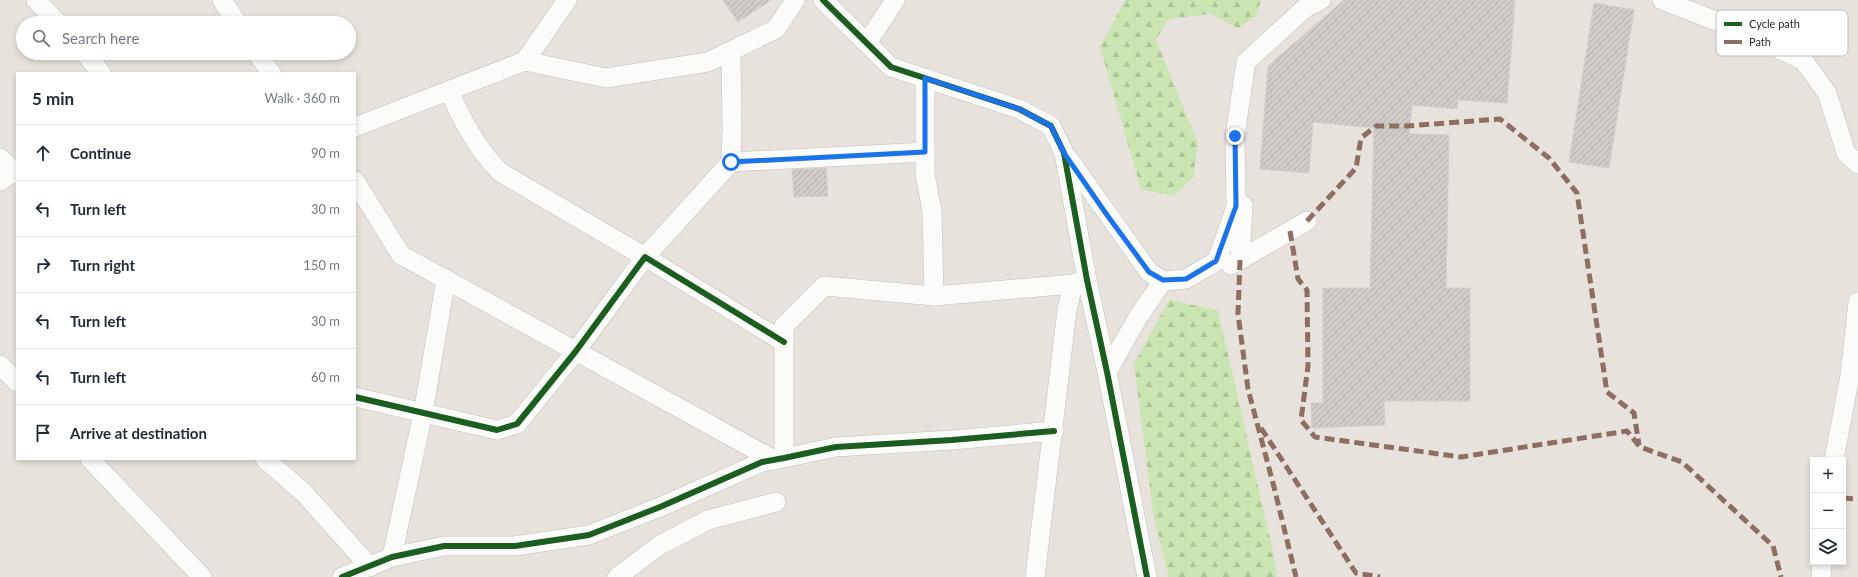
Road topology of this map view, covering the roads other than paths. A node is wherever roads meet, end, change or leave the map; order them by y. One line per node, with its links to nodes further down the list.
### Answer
1 (36, 0): 9 (street)
2 (222, 0): 10 (street)
3 (567, 0): 17 (street)
4 (795, 0): 13 (street)
5 (823, 0): 12 (street)
6 (895, 0): 12 (street)
7 (1321, 0): 23 (street)
8 (1662, 0): 11 (street)
9 (51, 16)
10 (232, 16)
11 (1716, 21)
12 (867, 43): 20 (street)
13 (731, 51): 17 (street); 27 (street)
14 (1794, 56): 28 (street)
15 (91, 60): 18 (street)
16 (262, 60): 19 (street)
17 (525, 61): 21 (street)
18 (100, 72)
19 (270, 72)
20 (925, 78): 24 (street); 25 (street)
21 (448, 91): 22 (street); 32 (street)
22 (356, 127)
23 (1235, 136): 33 (street); 34 (street)
24 (925, 152): 27 (street); 38 (street)
25 (1064, 153): 36 (street); 37 (street)
26 (0, 158): 29 (street)
27 (731, 162): 32 (street)
28 (1858, 164)
29 (12, 174)
30 (356, 183): 35 (street)
31 (1307, 221): 33 (street)
32 (645, 257): 40 (street); 41 (street)
33 (1240, 260): 34 (street)
34 (1205, 268): 36 (street)
35 (446, 279): 41 (street); 46 (street)
36 (1163, 280): 43 (street)
37 (1080, 282): 38 (street); 43 (street); 47 (street)
38 (934, 296): 40 (street)
39 (1858, 302): 48 (street)
40 (784, 342): 49 (street)
41 (576, 351): 46 (street); 49 (street)
42 (0, 365): 44 (street)
43 (1107, 372): 60 (street)
44 (16, 381)
45 (356, 397): 46 (street)
46 (423, 413): 53 (street)
47 (1054, 431): 49 (street); 59 (street)
48 (1835, 457)
49 (779, 459): 53 (street)
50 (91, 460): 56 (street)
51 (266, 460): 55 (street)
52 (776, 502): 58 (street)
53 (392, 557): 55 (street)
54 (1822, 565): 61 (street)
55 (370, 567): 57 (street)
56 (202, 577)
57 (342, 577)
58 (617, 577)
59 (1036, 577)
60 (1147, 577)
61 (1821, 577)

